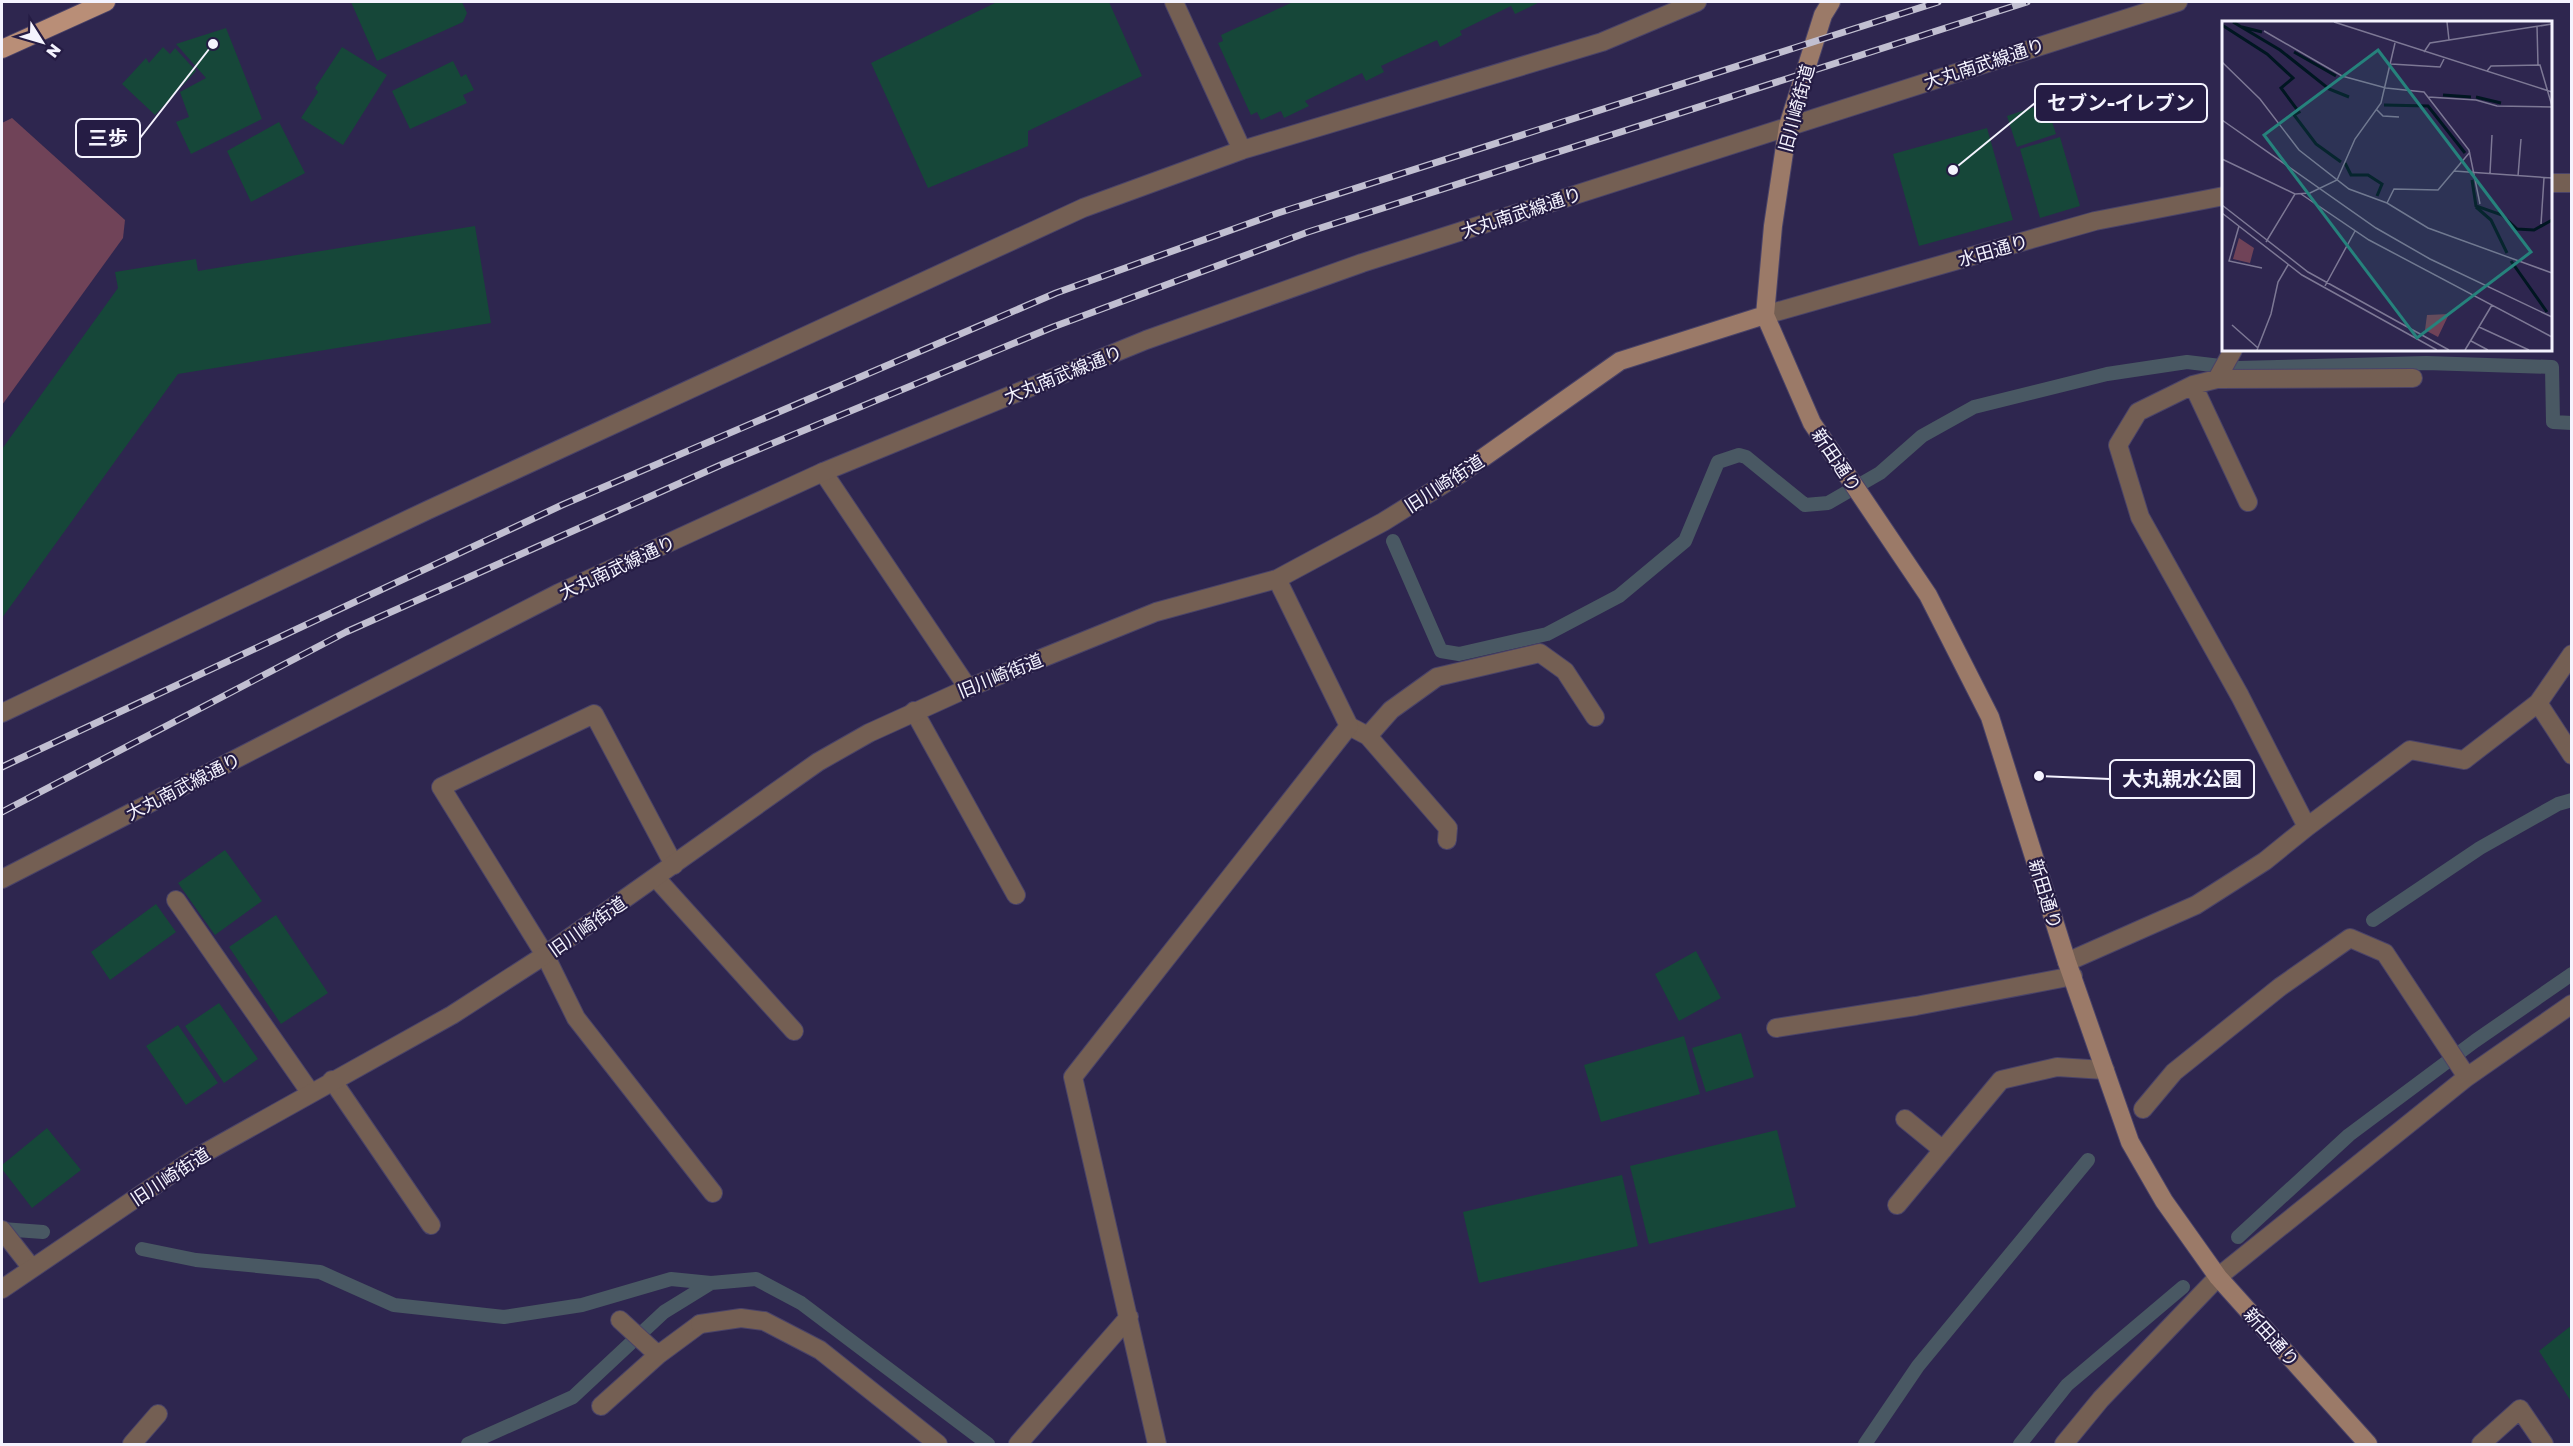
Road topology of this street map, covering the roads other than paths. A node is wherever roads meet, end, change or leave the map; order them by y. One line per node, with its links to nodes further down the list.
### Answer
1 (106, 2): 6 (main road)
2 (1174, 2): 8 (street)
3 (1697, 2): 8 (street)
4 (1831, 2): 7 (street, 旧川崎街道)
5 (2178, 2): 7 (street, 大丸南武線通り)
6 (2, 49)
7 (1788, 126): 12 (street, 旧川崎街道); 17 (street, 大丸南武線通り)
8 (1242, 150): 24 (street)
9 (2552, 183): 10 (street)
10 (2571, 183)
11 (2222, 196): 12 (street, 水田通り)
12 (1765, 315): 19 (street, 旧川崎街道); 37 (street, 新田通り)
13 (2232, 351): 15 (street)
14 (2413, 378): 15 (street)
15 (2217, 379): 16 (street)
16 (2193, 385): 18 (street); 29 (street)
17 (824, 472): 21 (street); 33 (street, 大丸南武線通り)
18 (2248, 502)
19 (1277, 579): 21 (street, 旧川崎街道); 26 (street)
20 (2571, 654): 22 (street)
21 (969, 688): 23 (street, 旧川崎街道)
22 (2538, 703): 28 (street); 29 (street)
23 (914, 711): 31 (street, 旧川崎街道); 34 (street)
24 (2, 713)
25 (1595, 717): 27 (street)
26 (1349, 726): 27 (street); 55 (street)
27 (1368, 736): 30 (street)
28 (2571, 755)
29 (2307, 827): 37 (street)
30 (1447, 840)
31 (674, 865): 32 (street, 旧川崎街道); 36 (street)
32 (656, 878): 36 (street, 旧川崎街道); 40 (street)
33 (2, 879)
34 (1016, 895)
35 (176, 900): 44 (street)
36 (545, 955): 43 (street, 旧川崎街道); 48 (street)
37 (2070, 969): 39 (street); 41 (street, 新田通り)
38 (2571, 1004): 42 (street)
39 (1776, 1028)
40 (794, 1031)
41 (2105, 1070): 47 (street); 53 (street, 新田通り)
42 (2463, 1071): 45 (street); 53 (street)
43 (332, 1080): 44 (street, 旧川崎街道); 50 (street)
44 (310, 1092): 52 (street, 旧川崎街道)
45 (2143, 1108)
46 (1905, 1119): 47 (street)
47 (1942, 1150): 49 (street)
48 (712, 1193)
49 (1897, 1205)
50 (430, 1225)
51 (2, 1230): 52 (street)
52 (32, 1267): 54 (street, 旧川崎街道)
53 (2218, 1277): 64 (street); 65 (street, 新田通り)
54 (2, 1289)
55 (1129, 1317): 60 (street); 63 (street)
56 (620, 1320): 57 (street)
57 (658, 1355): 58 (street); 62 (street)
58 (601, 1406)
59 (158, 1414): 61 (street)
60 (1019, 1443)
61 (132, 1444)
62 (938, 1444)
63 (1157, 1444)
64 (2064, 1444)
65 (2368, 1444)
66 (2481, 1444): 67 (street)
67 (2544, 1444)

